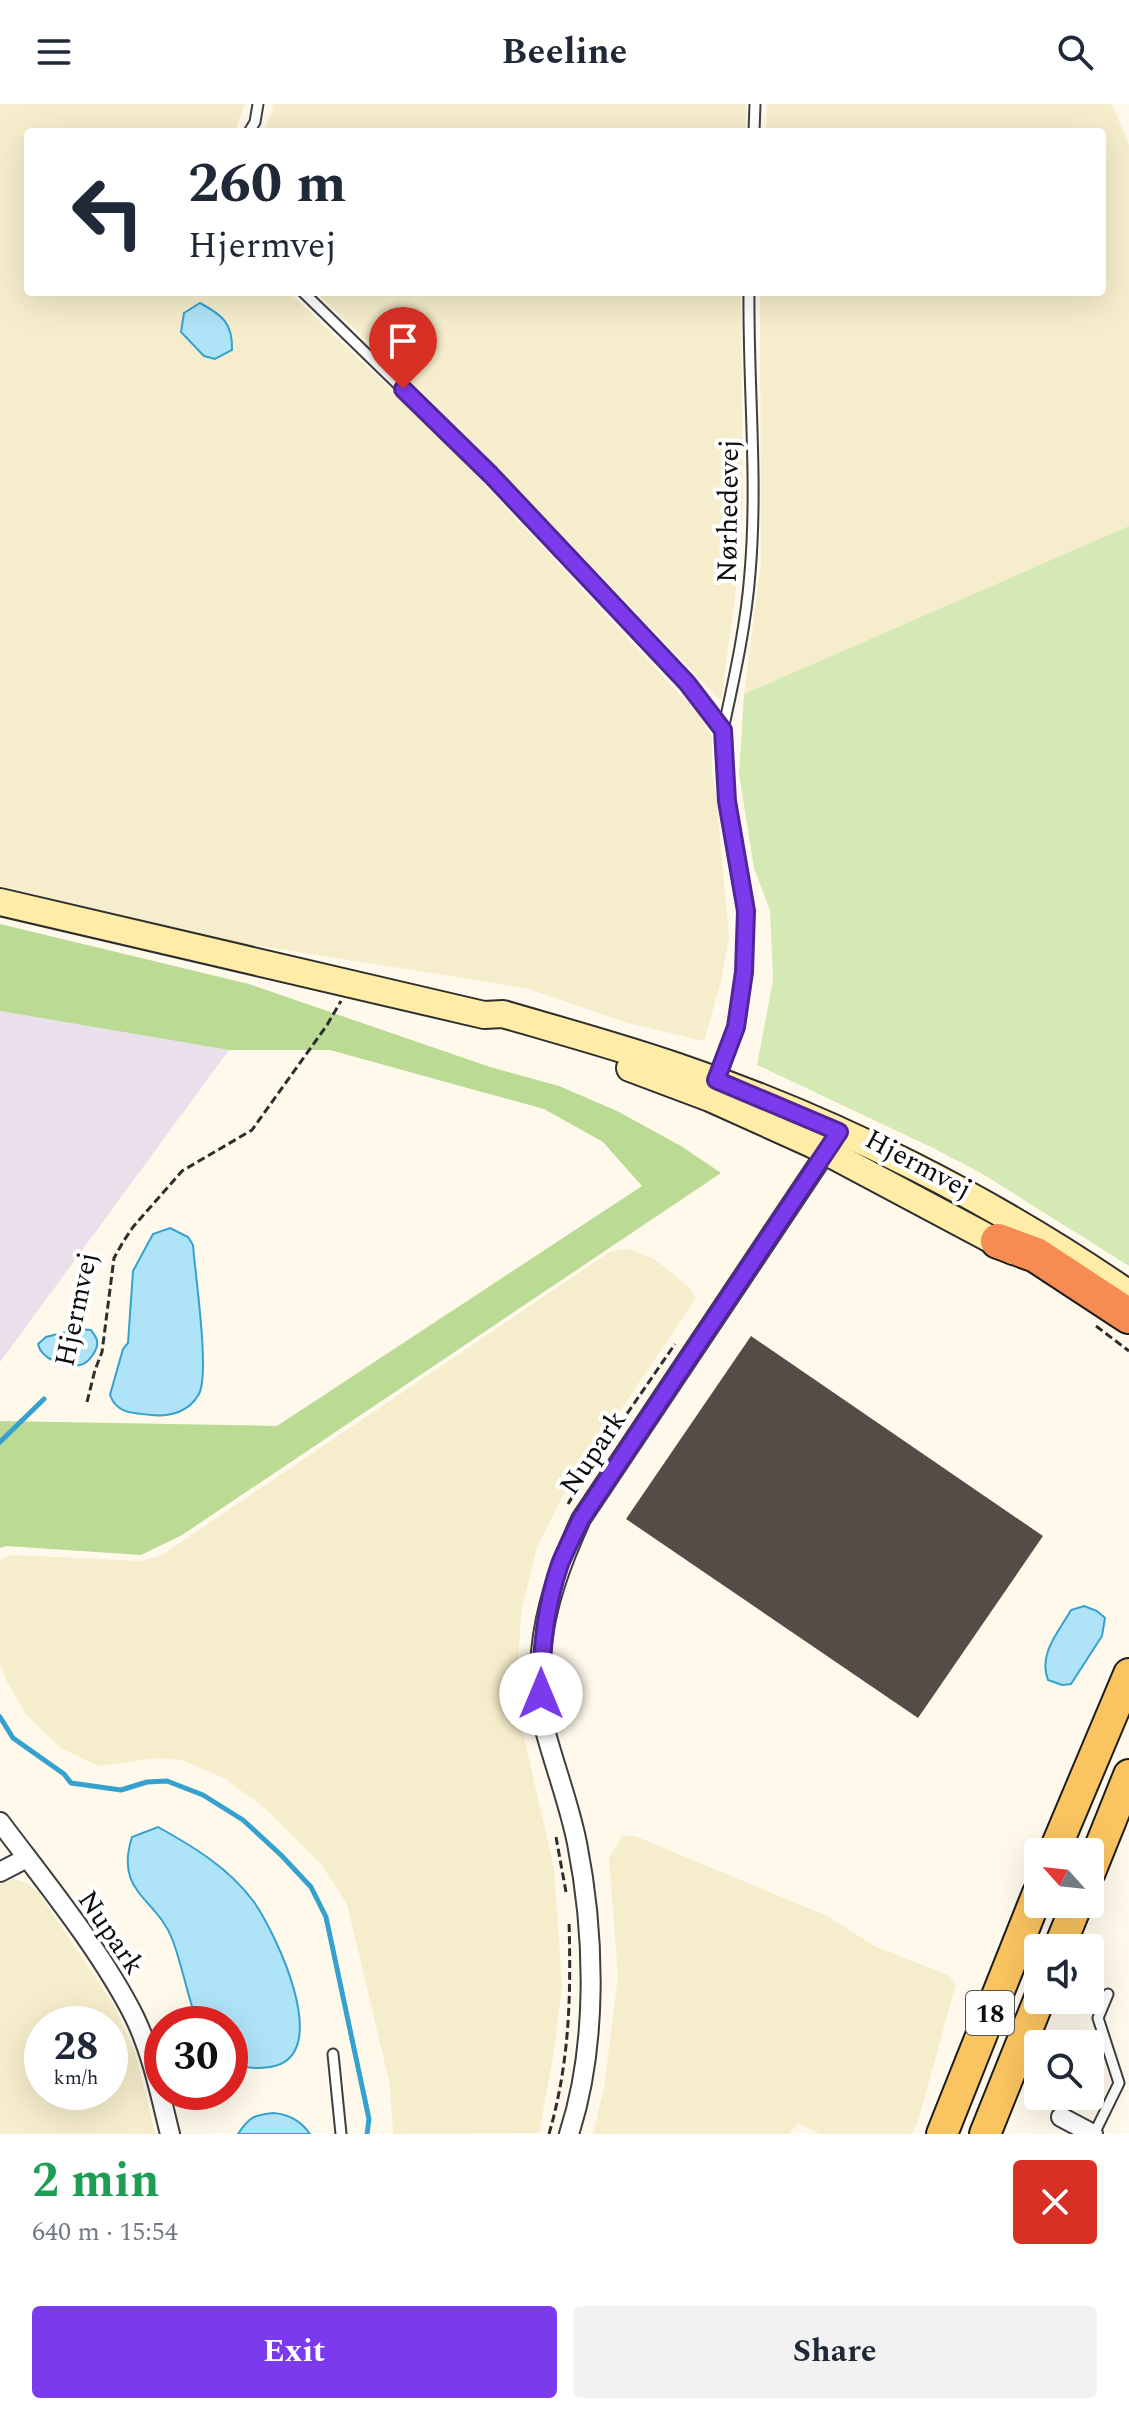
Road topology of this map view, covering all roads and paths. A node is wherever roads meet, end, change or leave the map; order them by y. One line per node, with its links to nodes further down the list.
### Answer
1 (258, 104): 3 (lane)
2 (755, 104): 4 (lane)
3 (251, 128)
4 (754, 128)
5 (307, 296): 7 (lane)
6 (749, 296): 7 (lane, Nørhedevej)
7 (723, 730): 10 (lane, Nørhedevej)
8 (0, 902): 9 (street, Hjermvej)
9 (346, 983): 10 (street, Hjermvej); 19 (path, Hjermvej)
10 (713, 1089): 11 (street, Hjermvej)
11 (833, 1141): 12 (street, Hjermvej); 13 (street, Hjermvej); 39 (street, Nupark)
12 (998, 1241): 14 (highway); 16 (street, Hjermvej)
13 (1129, 1294)
14 (1129, 1316)
15 (1090, 1322): 18 (path)
16 (1129, 1331)
17 (678, 1339): 20 (path)
18 (1129, 1351)
19 (87, 1402)
20 (563, 1516)
21 (1129, 1674): 25 (main road)
22 (1129, 1775): 26 (main road)
23 (0, 1822): 27 (street, Nupark)
24 (555, 1827): 29 (path)
25 (1060, 1838)
26 (1104, 1838)
27 (27, 1858): 28 (street); 36 (street, Nupark)
28 (0, 1872)
29 (566, 1896)
30 (568, 1909): 38 (path)
31 (1028, 1918): 40 (main road, 18)
32 (1108, 1994): 42 (lane)
33 (1033, 2014): 41 (main road, 18)
34 (333, 2054): 37 (lane)
35 (1061, 2117): 42 (street)
36 (170, 2134)
37 (341, 2134)
38 (549, 2134)
39 (569, 2134)
40 (942, 2134)
41 (985, 2134)
42 (1093, 2134)

